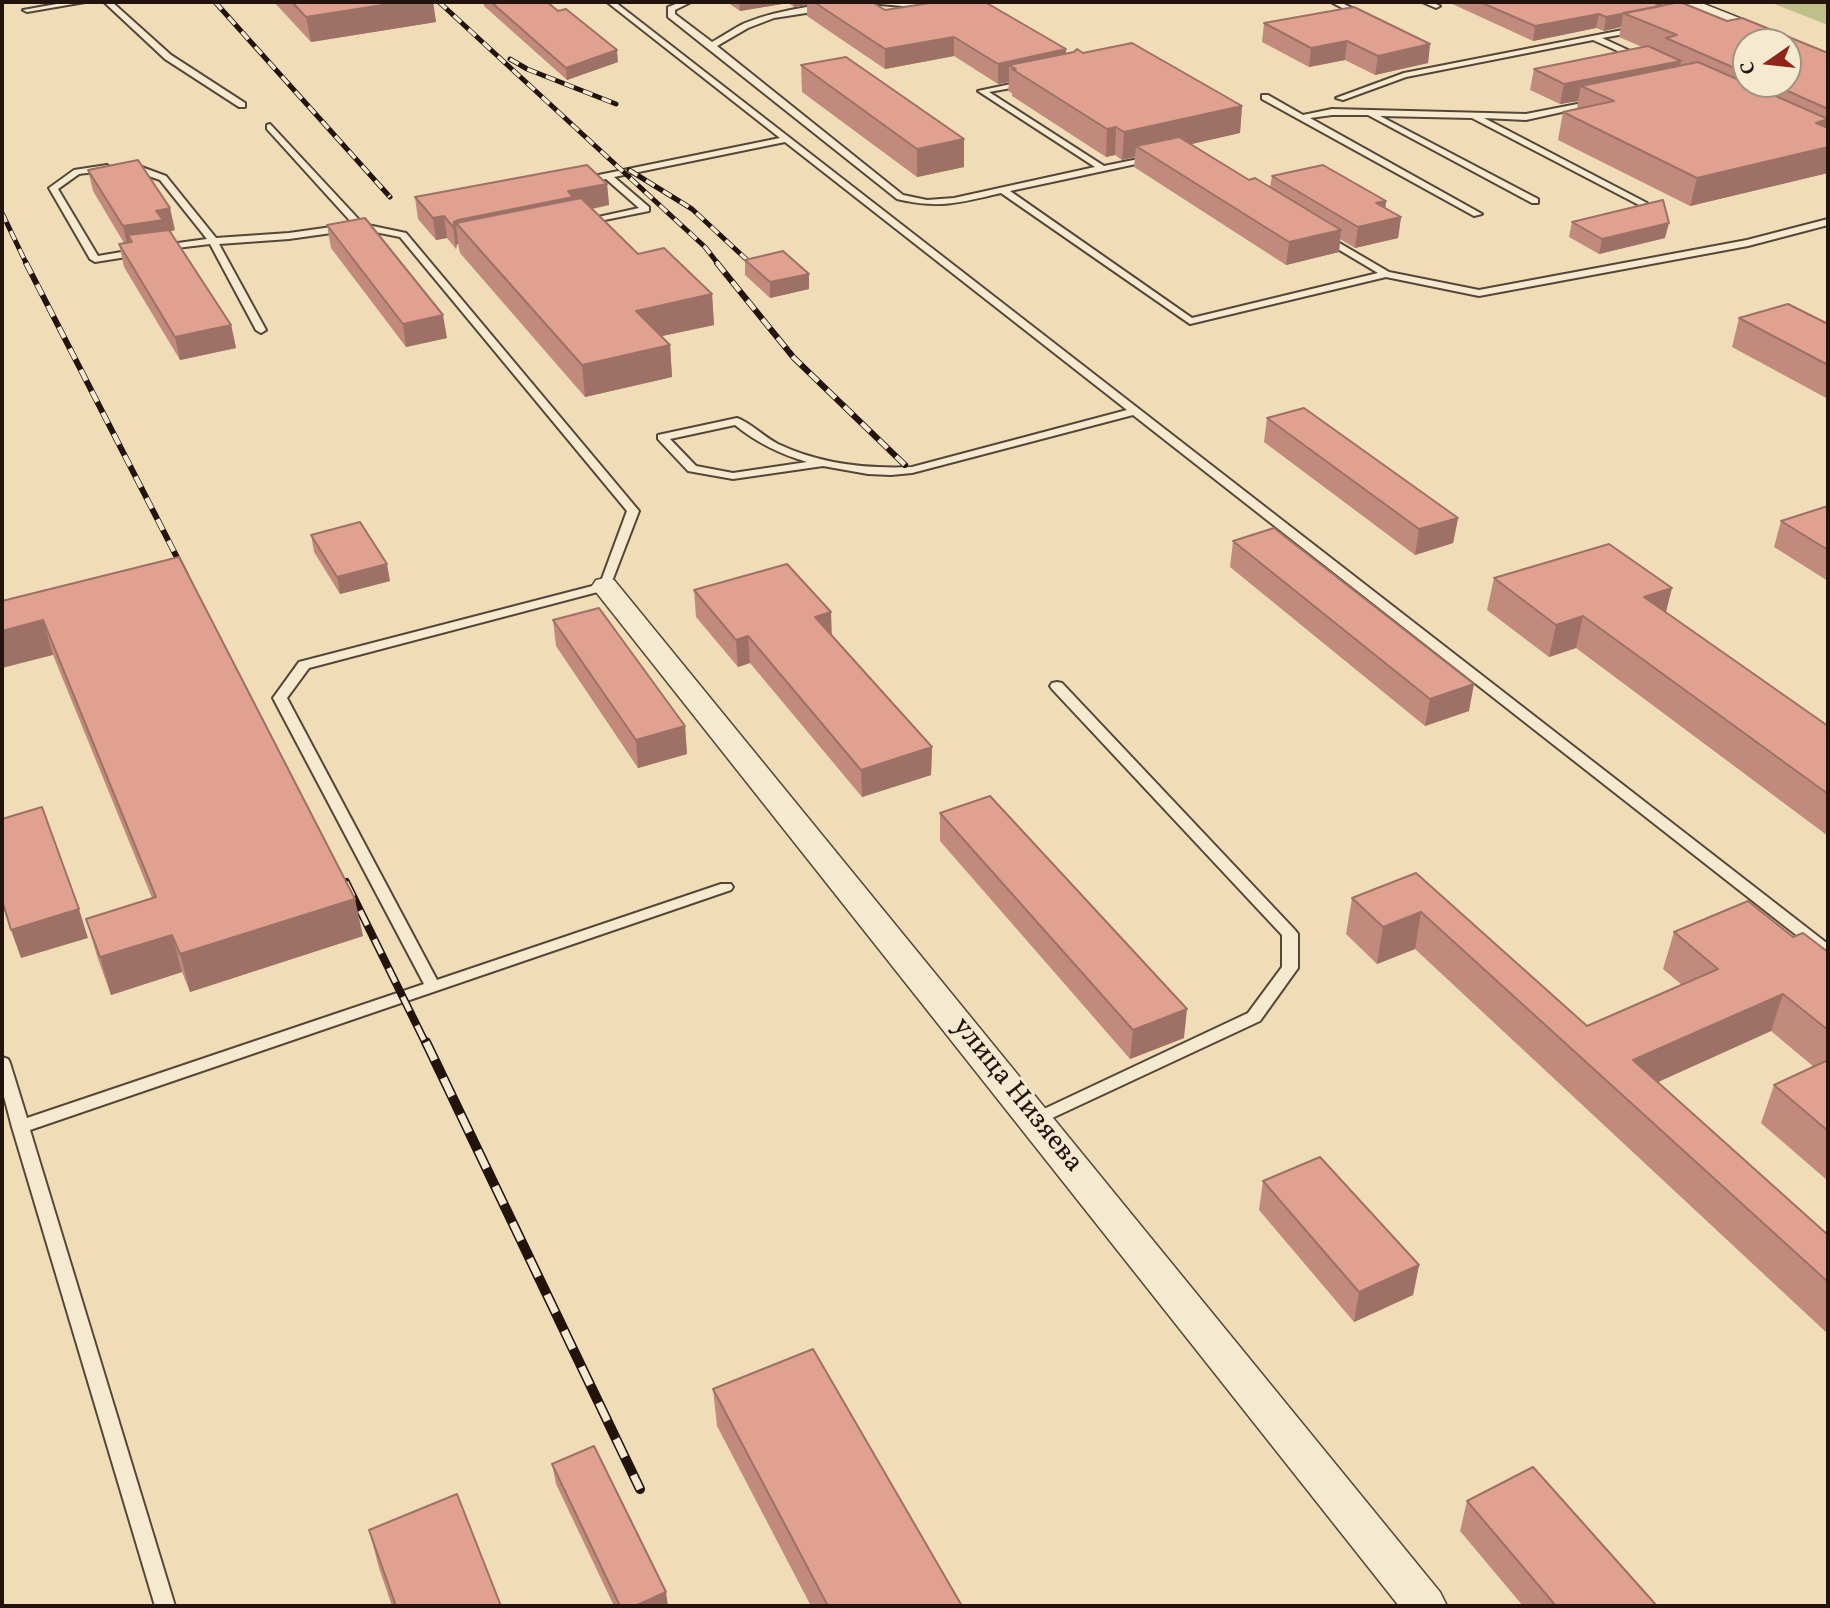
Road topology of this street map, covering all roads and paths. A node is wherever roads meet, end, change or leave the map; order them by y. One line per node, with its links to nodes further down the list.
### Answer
1 (82, 2): 12 (lane)
2 (108, 2): 22 (lane)
3 (611, 2): 27 (lane)
4 (687, 2): 17 (lane)
5 (862, 2): 17 (lane)
6 (880, 2): 11 (lane)
7 (1335, 2): 13 (lane)
8 (1426, 2): 10 (lane)
9 (1686, 2): 15 (street)
10 (1436, 6)
11 (940, 7)
12 (27, 10)
13 (1376, 22)
14 (1644, 27): 16 (lane)
15 (1749, 28)
16 (1592, 37): 18 (lane); 23 (lane)
17 (712, 46): 32 (lane)
18 (1642, 60)
19 (1031, 81): 29 (lane)
20 (1265, 97): 25 (lane)
21 (1603, 101): 24 (lane)
22 (242, 105)
23 (1370, 114): 24 (lane); 25 (lane); 33 (lane)
24 (1472, 116): 34 (lane)
25 (1303, 117): 35 (lane)
26 (270, 127): 37 (lane)
27 (787, 139): 30 (lane); 43 (lane)
28 (1157, 157): 29 (lane)
29 (1103, 169): 32 (lane)
30 (609, 177): 31 (lane); 38 (lane)
31 (571, 184)
32 (1003, 191): 41 (lane)
33 (1535, 201)
34 (1642, 203)
35 (1477, 214)
36 (1828, 222): 41 (lane)
37 (360, 226): 40 (lane); 45 (lane)
38 (567, 226)
39 (1315, 231): 41 (lane)
40 (213, 241): 40 (lane); 42 (lane)
41 (1386, 274)
42 (261, 330)
43 (1135, 411): 44 (lane); 48 (lane)
44 (819, 464): 44 (lane)
45 (606, 586): 49 (lane); 51 (street, улица Низяева)
46 (1057, 687): 51 (lane)
47 (726, 887): 49 (lane)
48 (1828, 953)
49 (434, 988): 52 (lane)
50 (2, 1063): 52 (lane)
51 (1035, 1120): 54 (street, улица Низяева)
52 (20, 1127): 53 (lane)
53 (165, 1606)
54 (1425, 1606)

